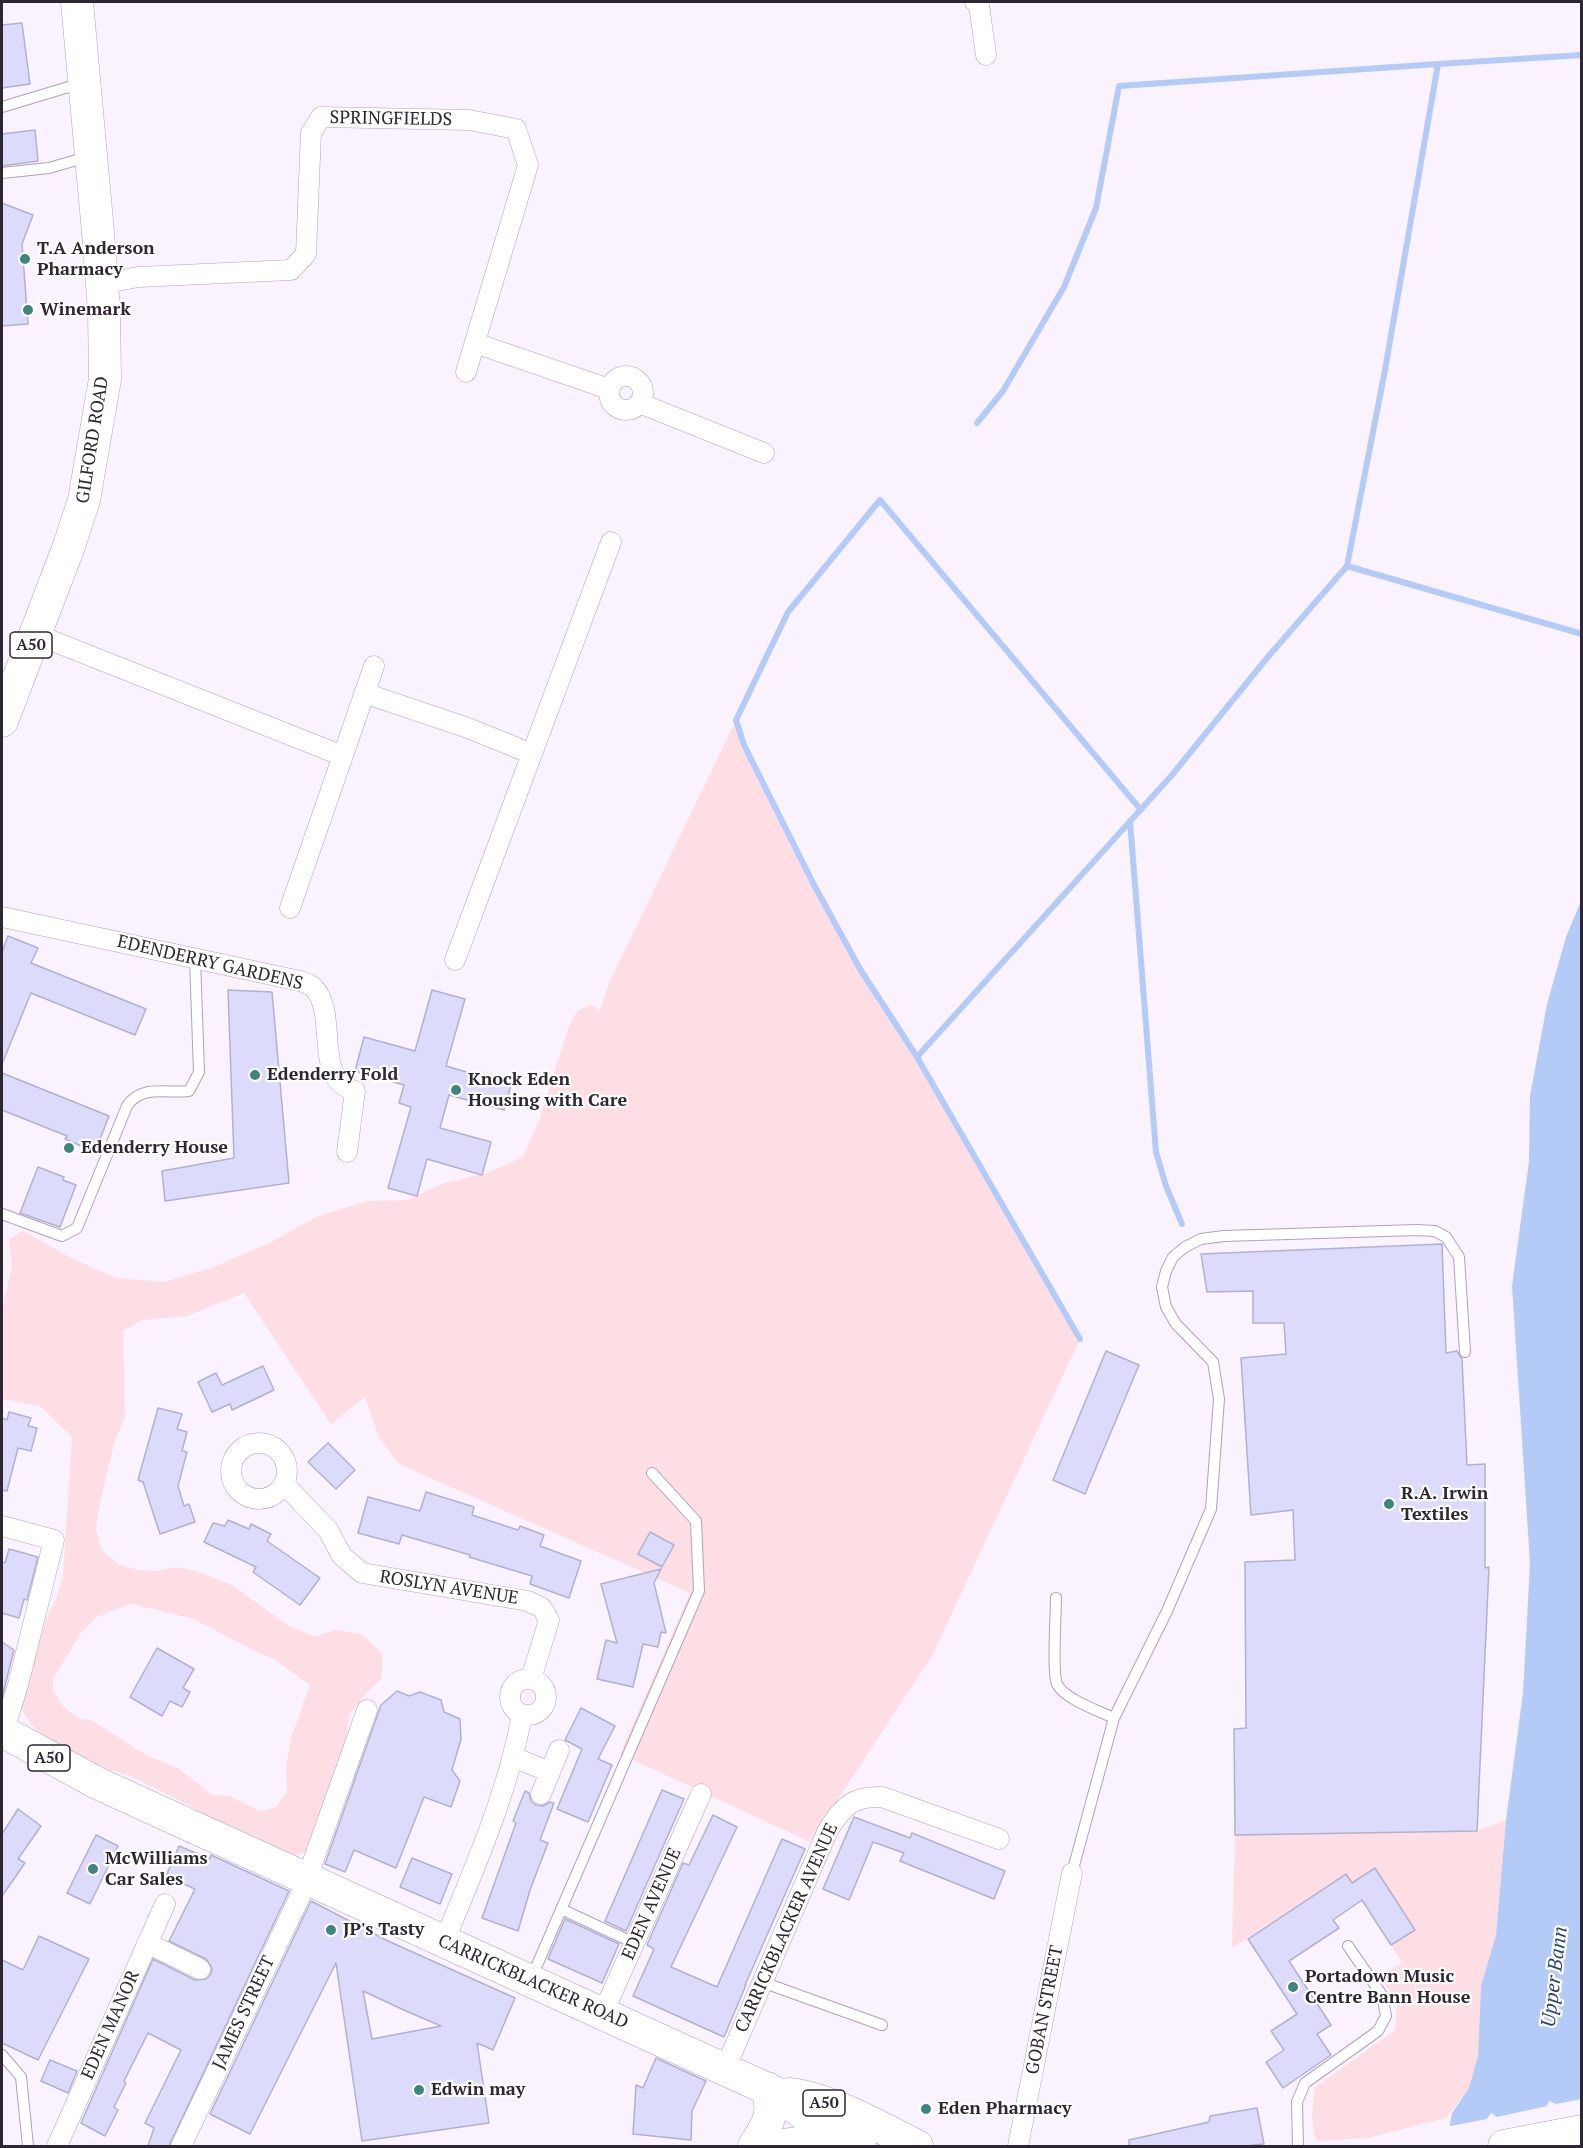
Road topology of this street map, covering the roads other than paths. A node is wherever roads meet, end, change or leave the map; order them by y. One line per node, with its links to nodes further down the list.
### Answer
1 (77, 2): 4 (main road, GILFORD ROAD / A50)
2 (975, 2): 3 (street)
3 (986, 55)
4 (84, 82): 5 (lane); 6 (main road, GILFORD ROAD / A50)
5 (2, 107)
6 (90, 156): 7 (lane); 8 (main road, GILFORD ROAD / A50)
7 (2, 173)
8 (102, 284): 9 (street, SPRINGFIELDS); 13 (main road, GILFORD ROAD / A50)
9 (475, 342): 10 (street, SPRINGFIELDS); 11 (street)
10 (466, 372)
11 (764, 453)
12 (611, 542): 17 (street)
13 (35, 634): 16 (main road, GILFORD ROAD / A50); 18 (street)
14 (374, 666): 15 (street)
15 (364, 693): 17 (street); 18 (street)
16 (2, 721)
17 (532, 754): 22 (street)
18 (343, 756): 19 (street)
19 (290, 908)
20 (2, 917): 21 (street, EDENDERRY GARDENS)
21 (195, 958): 23 (street, EDENDERRY GARDENS); 24 (lane)
22 (455, 960)
23 (347, 1152)
24 (2, 1214)
25 (1465, 1352): 33 (lane)
26 (652, 1473): 44 (lane)
27 (284, 1484): 30 (street, ROSLYN AVENUE)
28 (2, 1526): 34 (street)
29 (1056, 1598): 33 (lane)
30 (531, 1679): 32 (street); 32 (street)
31 (367, 1710): 42 (street, JAMES STREET)
32 (522, 1714): 36 (street)
33 (1114, 1718): 41 (lane)
34 (2, 1732): 42 (main road, CARRICKBLACKER ROAD / A50)
35 (559, 1750): 37 (street)
36 (513, 1757): 37 (street); 45 (street)
37 (550, 1772): 38 (street)
38 (540, 1794)
39 (701, 1794): 47 (street, EDEN AVENUE)
40 (999, 1839): 51 (street, CARRICKBLACKER AVENUE)
41 (1071, 1873): 65 (street, GOBAN STREET)
42 (306, 1879): 45 (main road, CARRICKBLACKER ROAD / A50); 61 (street, JAMES STREET)
43 (165, 1904): 46 (street, EDEN MANOR)
44 (561, 1910): 47 (lane); 50 (lane)
45 (444, 1942): 50 (main road, CARRICKBLACKER ROAD / A50)
46 (147, 1943): 49 (street); 60 (street, EDEN MANOR)
47 (634, 1943): 52 (street, EDEN AVENUE)
48 (1348, 1946): 66 (lane)
49 (200, 1969)
50 (530, 1982): 52 (main road, CARRICKBLACKER ROAD / A50)
51 (762, 1982): 53 (lane); 55 (street, CARRICKBLACKER AVENUE)
52 (603, 2013): 55 (main road, CARRICKBLACKER ROAD / A50)
53 (882, 2025)
54 (2, 2055): 59 (lane)
55 (725, 2069): 56 (main road, CARRICKBLACKER ROAD / A50)
56 (770, 2090): 58 (main road, CARRICKBLACKER ROAD / A50); 62 (main road)
57 (1581, 2131): 67 (main road)
58 (852, 2138): 63 (main road); 64 (main road, CARRICKBLACKER ROAD)
59 (28, 2146)
60 (57, 2146)
61 (181, 2146)
62 (754, 2146)
63 (776, 2146)
64 (917, 2146)
65 (1018, 2146)
66 (1298, 2146)
67 (1504, 2146)

